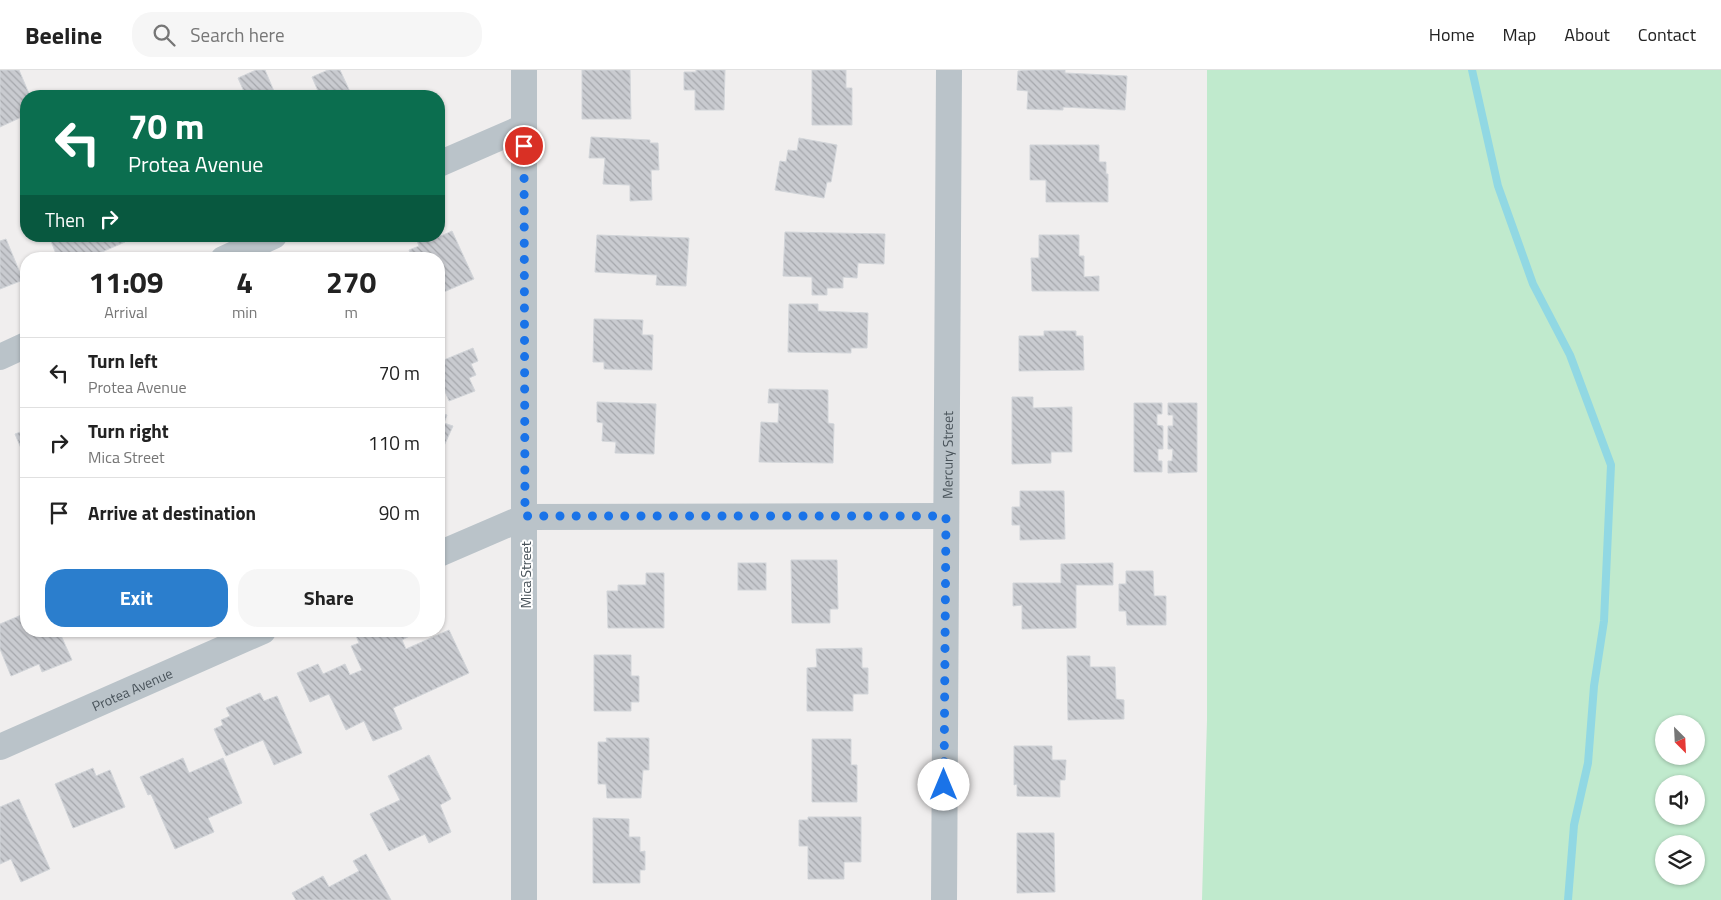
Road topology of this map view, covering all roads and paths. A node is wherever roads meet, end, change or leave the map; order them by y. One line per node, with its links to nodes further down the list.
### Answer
1 (524, 70): 3 (street, Mica Street)
2 (949, 70): 10 (street, Mercury Street)
3 (524, 127): 4 (street); 9 (street, Mica Street)
4 (445, 161)
5 (261, 242): 6 (street)
6 (239, 252)
7 (20, 348): 8 (street)
8 (0, 357)
9 (525, 516): 10 (street); 11 (street); 14 (street, Mica Street)
10 (946, 516): 15 (street, Mercury Street)
11 (445, 551)
12 (249, 637): 13 (street, Protea Avenue)
13 (0, 746)
14 (524, 900)
15 (944, 900)

